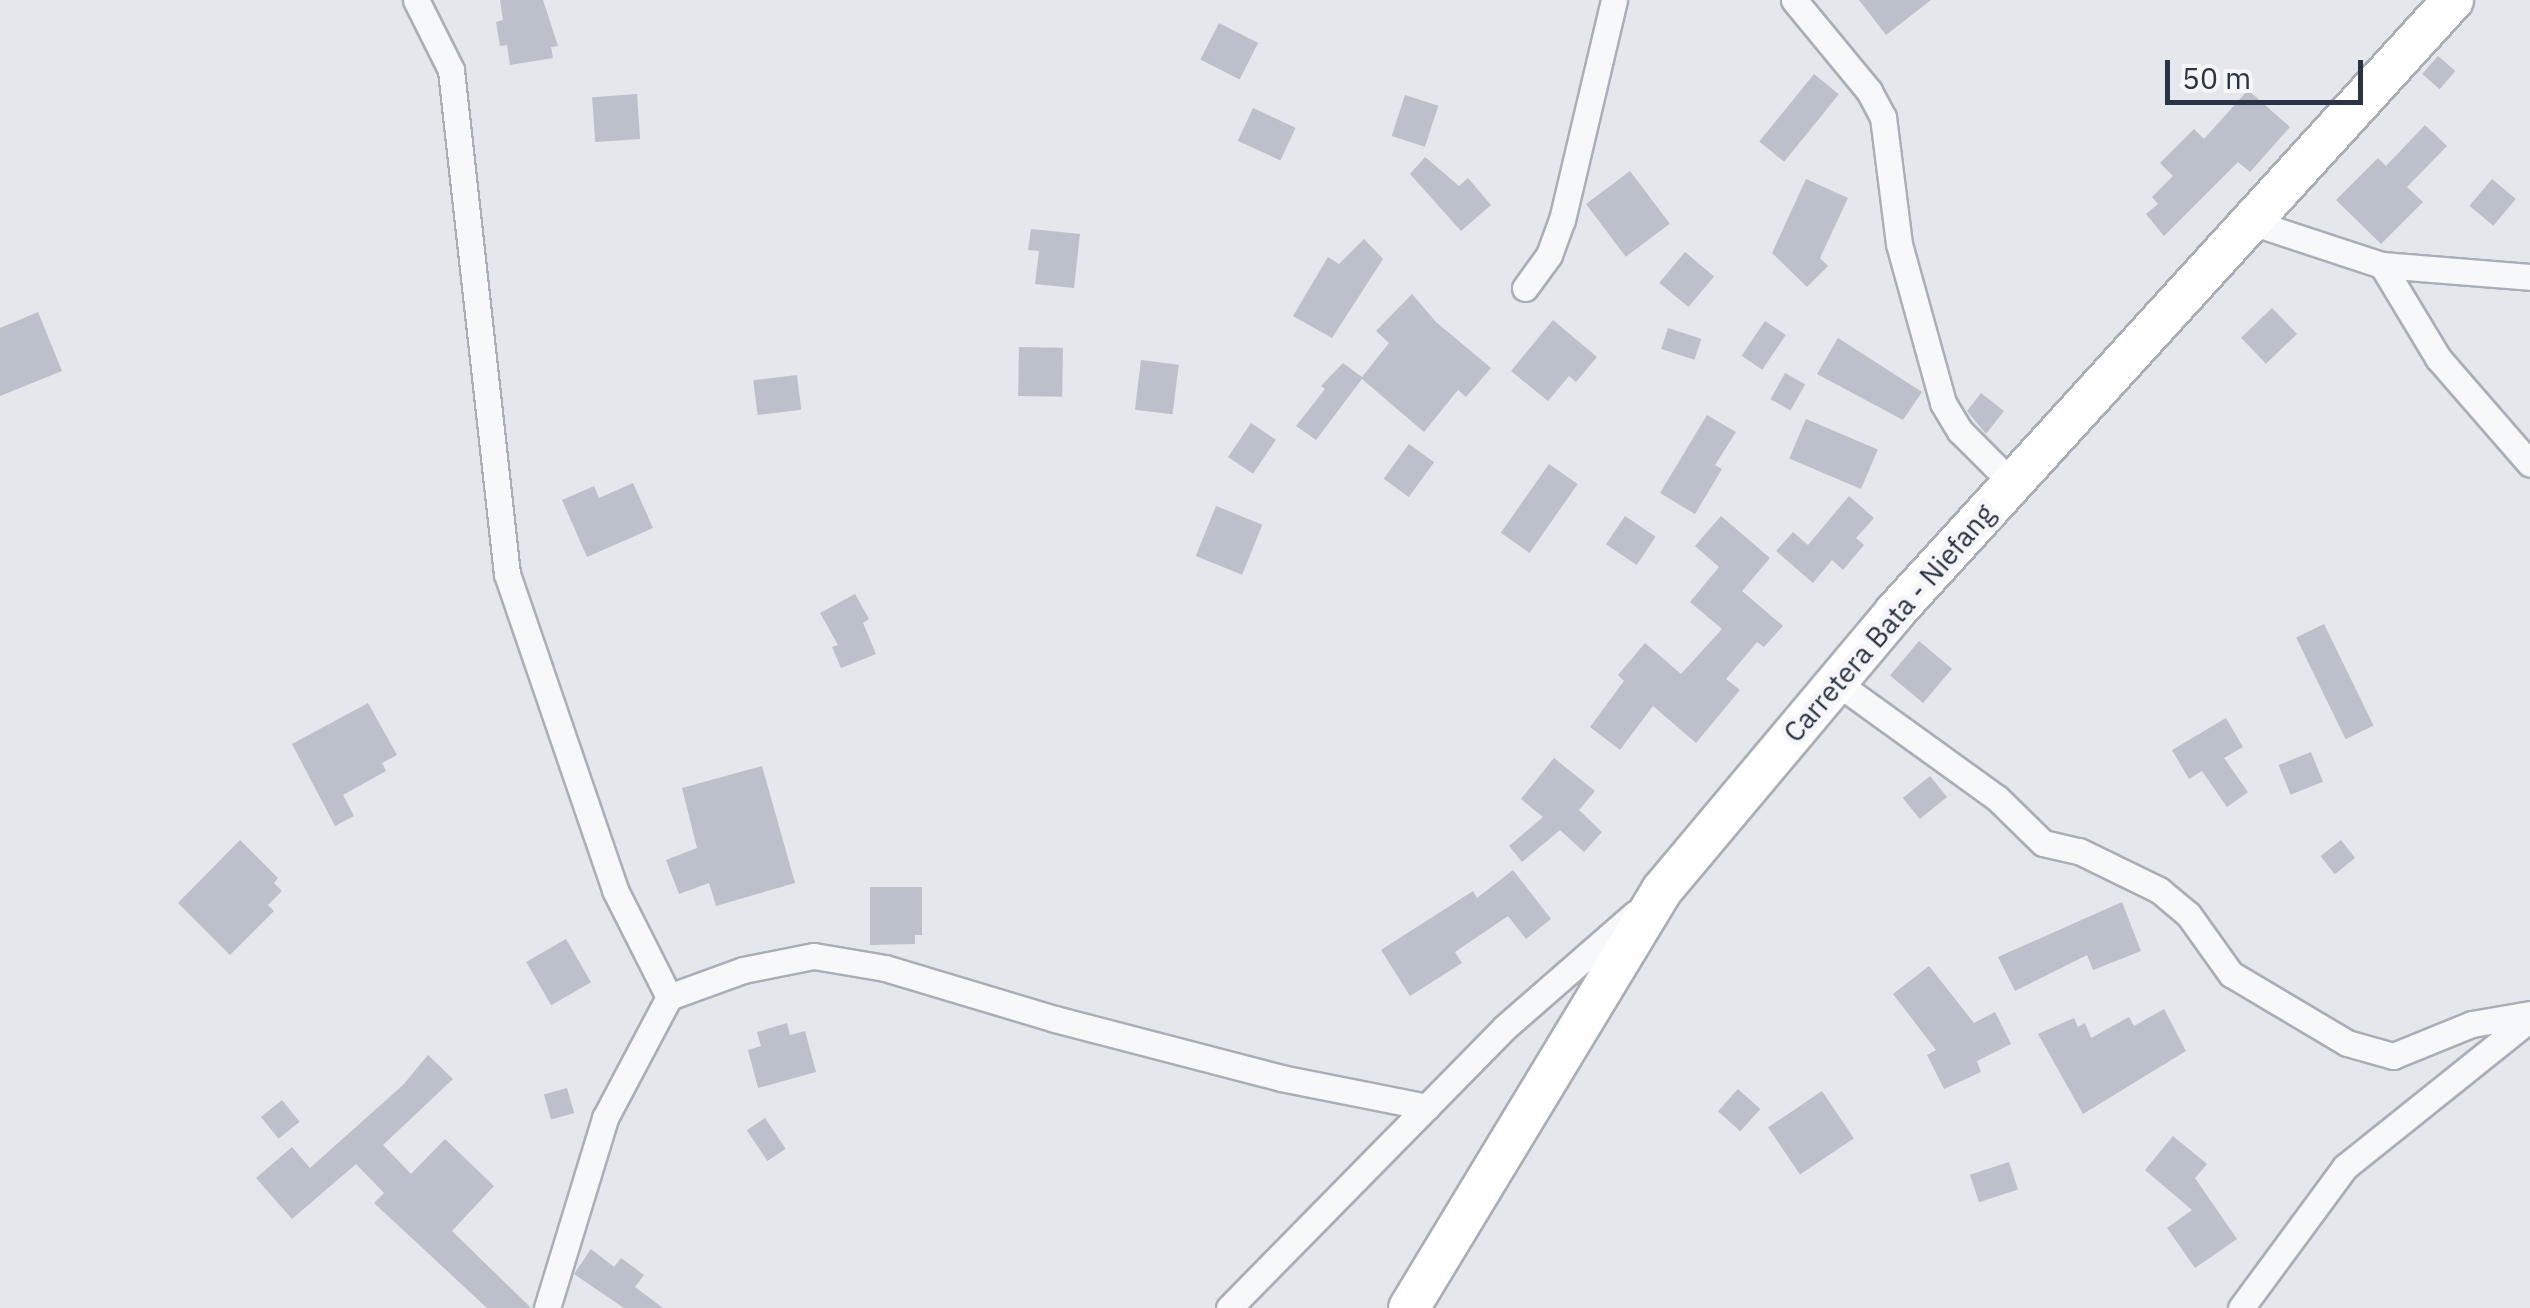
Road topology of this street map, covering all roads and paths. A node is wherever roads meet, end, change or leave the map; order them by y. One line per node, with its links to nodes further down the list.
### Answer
1 (416, 0): 13 (street)
2 (1614, 0): 8 (street)
3 (1794, 0): 10 (street)
4 (2452, 0): 5 (main road, Carretera Bata - Niefang)
5 (2248, 222): 6 (street); 10 (main road, Carretera Bata - Niefang)
6 (2382, 265): 7 (street); 9 (street)
7 (2530, 277)
8 (1525, 288)
9 (2530, 464)
10 (2011, 482): 11 (main road, Carretera Bata - Niefang)
11 (1836, 682): 12 (main road, Carretera Bata - Niefang); 14 (street)
12 (1662, 890): 15 (street); 18 (main road, Carretera Bata - Niefang)
13 (670, 997): 15 (street); 16 (street)
14 (2530, 1016): 19 (street)
15 (1426, 1106): 17 (street)
16 (546, 1308)
17 (1228, 1308)
18 (1409, 1308)
19 (2241, 1308)

